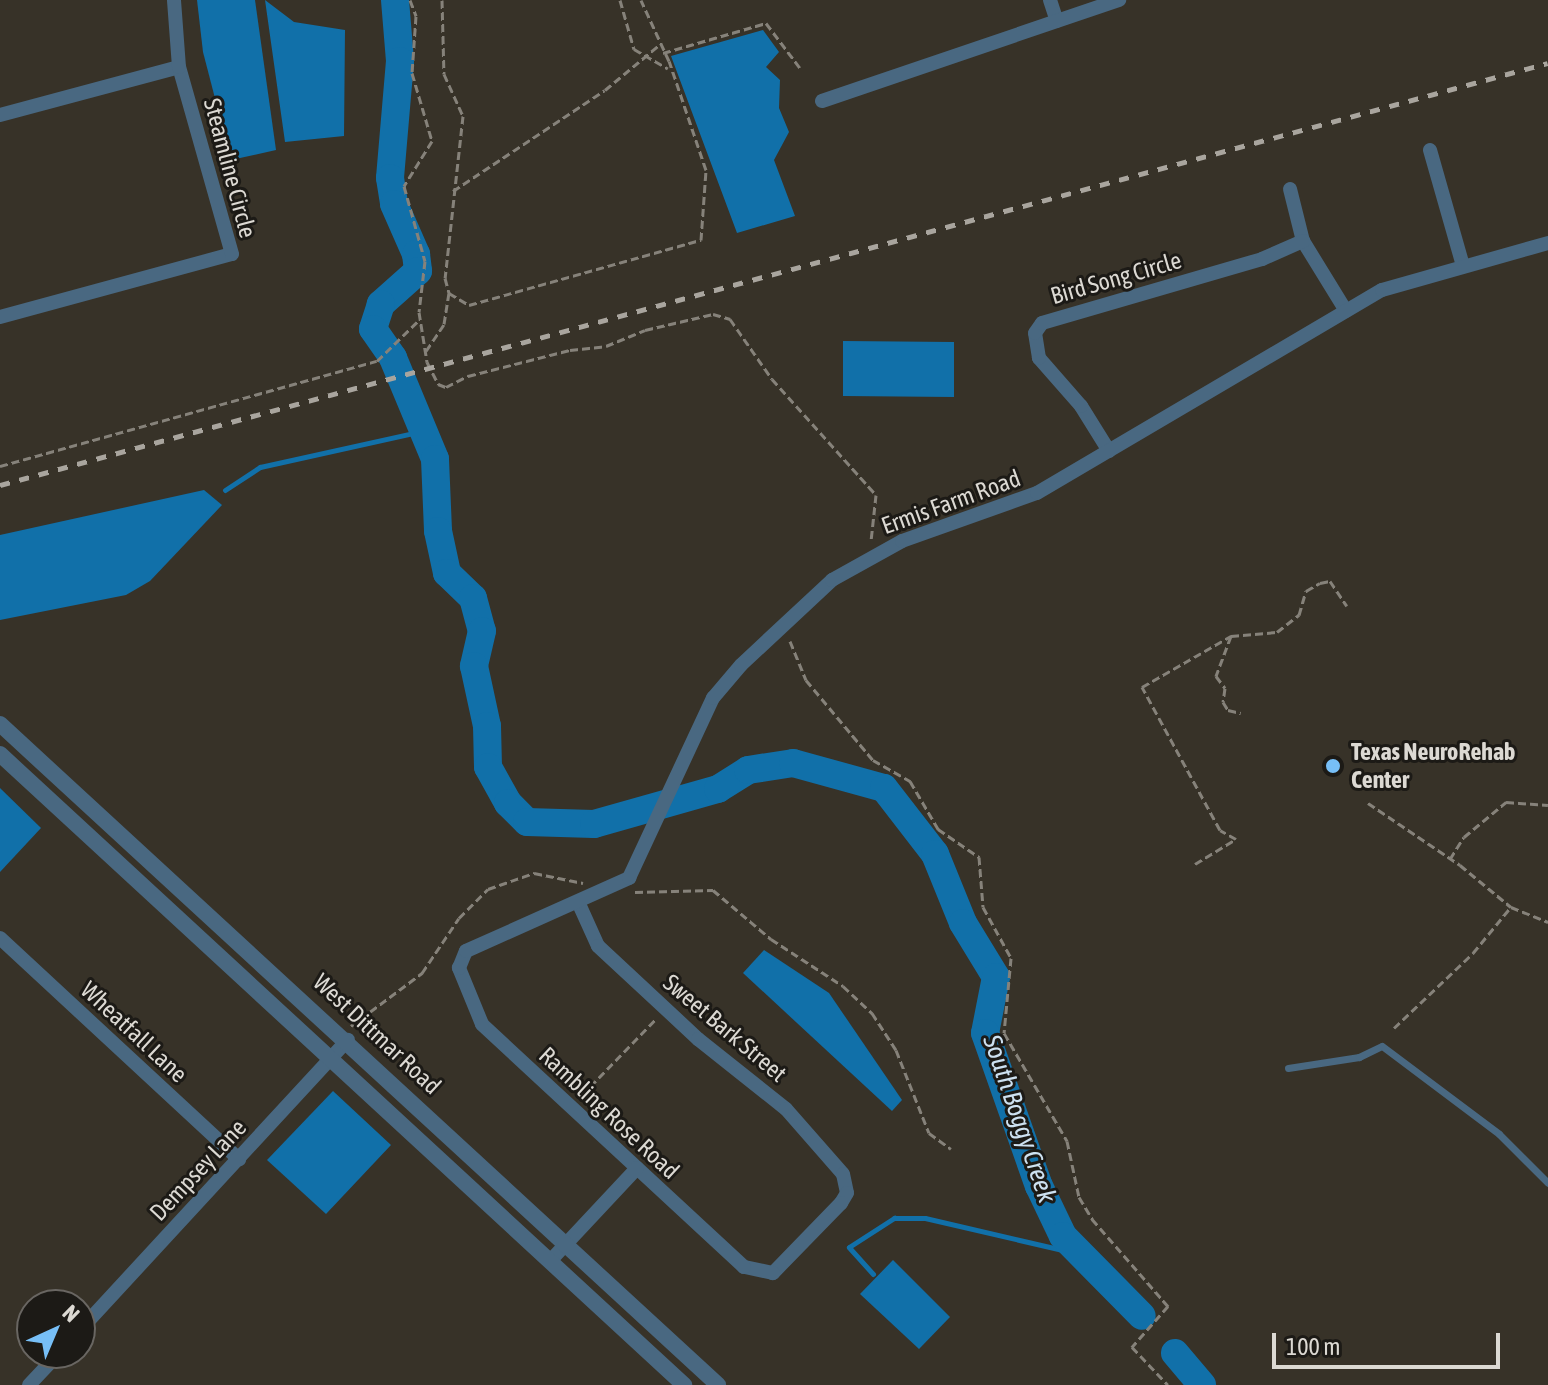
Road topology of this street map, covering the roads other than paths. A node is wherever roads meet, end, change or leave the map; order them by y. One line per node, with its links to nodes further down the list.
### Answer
1 (174, 0): 5 (street, Steamline Circle)
2 (1050, 0): 4 (street)
3 (1119, 0): 4 (street)
4 (1057, 21): 6 (street)
5 (179, 67): 7 (street); 14 (street, Steamline Circle)
6 (822, 101)
7 (0, 115)
8 (1430, 150): 12 (street)
9 (1290, 189): 10 (street)
10 (1303, 241): 13 (street); 15 (street, Bird Song Circle)
11 (1548, 243): 12 (street, Ermis Farm Road)
12 (1463, 266): 13 (street, Ermis Farm Road)
13 (1346, 311): 15 (street, Ermis Farm Road)
14 (0, 317)
15 (1109, 451): 18 (street, Ermis Farm Road)
16 (0, 724): 21 (street, West Dittmar Road)
17 (0, 754): 22 (street, West Dittmar Road)
18 (579, 904): 20 (street, Ermis Farm Road); 29 (street, Sweet Bark Street)
19 (0, 938): 24 (street, Wheatfall Lane)
20 (459, 968): 25 (street, Rambling Rose Road)
21 (350, 1033): 22 (street, Dempsey Lane); 27 (street, West Dittmar Road)
22 (333, 1057): 24 (street, Dempsey Lane); 28 (street, West Dittmar Road)
23 (1288, 1068): 26 (lane)
24 (239, 1159): 30 (street, Dempsey Lane)
25 (637, 1168): 27 (street); 29 (street, Rambling Rose Road)
26 (1548, 1183)
27 (567, 1243): 28 (street); 34 (street, West Dittmar Road)
28 (551, 1260): 33 (street, West Dittmar Road)
29 (754, 1273)
30 (96, 1313)
31 (44, 1369): 32 (street)
32 (29, 1385)
33 (684, 1385)
34 (718, 1385)

